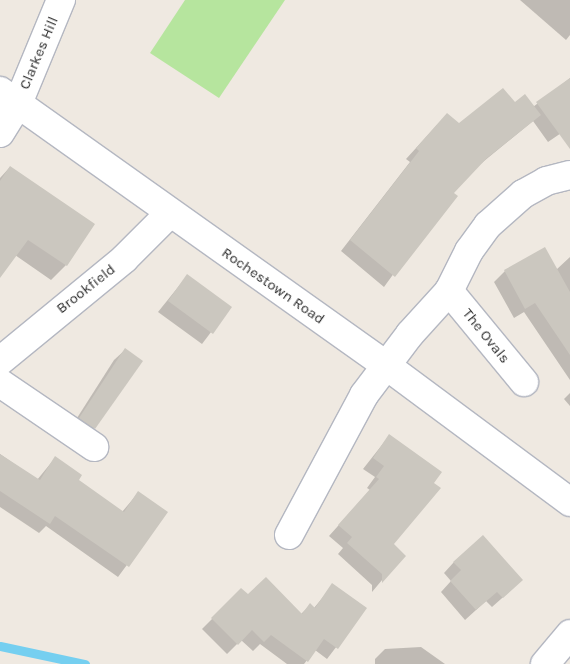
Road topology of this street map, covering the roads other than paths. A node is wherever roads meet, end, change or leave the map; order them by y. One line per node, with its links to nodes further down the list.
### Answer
1 (61, 0): 2 (street, Clarkes Hill)
2 (8, 99): 3 (street, Clarkes Hill); 5 (street, Rochestown Road)
3 (0, 133)
4 (570, 175): 6 (street)
5 (169, 214): 7 (street, Brookfield); 8 (street, Rochestown Road)
6 (449, 290): 8 (street); 9 (street, The Ovals)
7 (0, 361)
8 (387, 366): 12 (street, Rochestown Road); 15 (street)
9 (524, 382)
10 (0, 383): 11 (street)
11 (94, 447)
12 (544, 484): 13 (street, Rochestown Road); 14 (street, Rochestown Road)
13 (570, 502)
14 (570, 516)
15 (289, 534)

